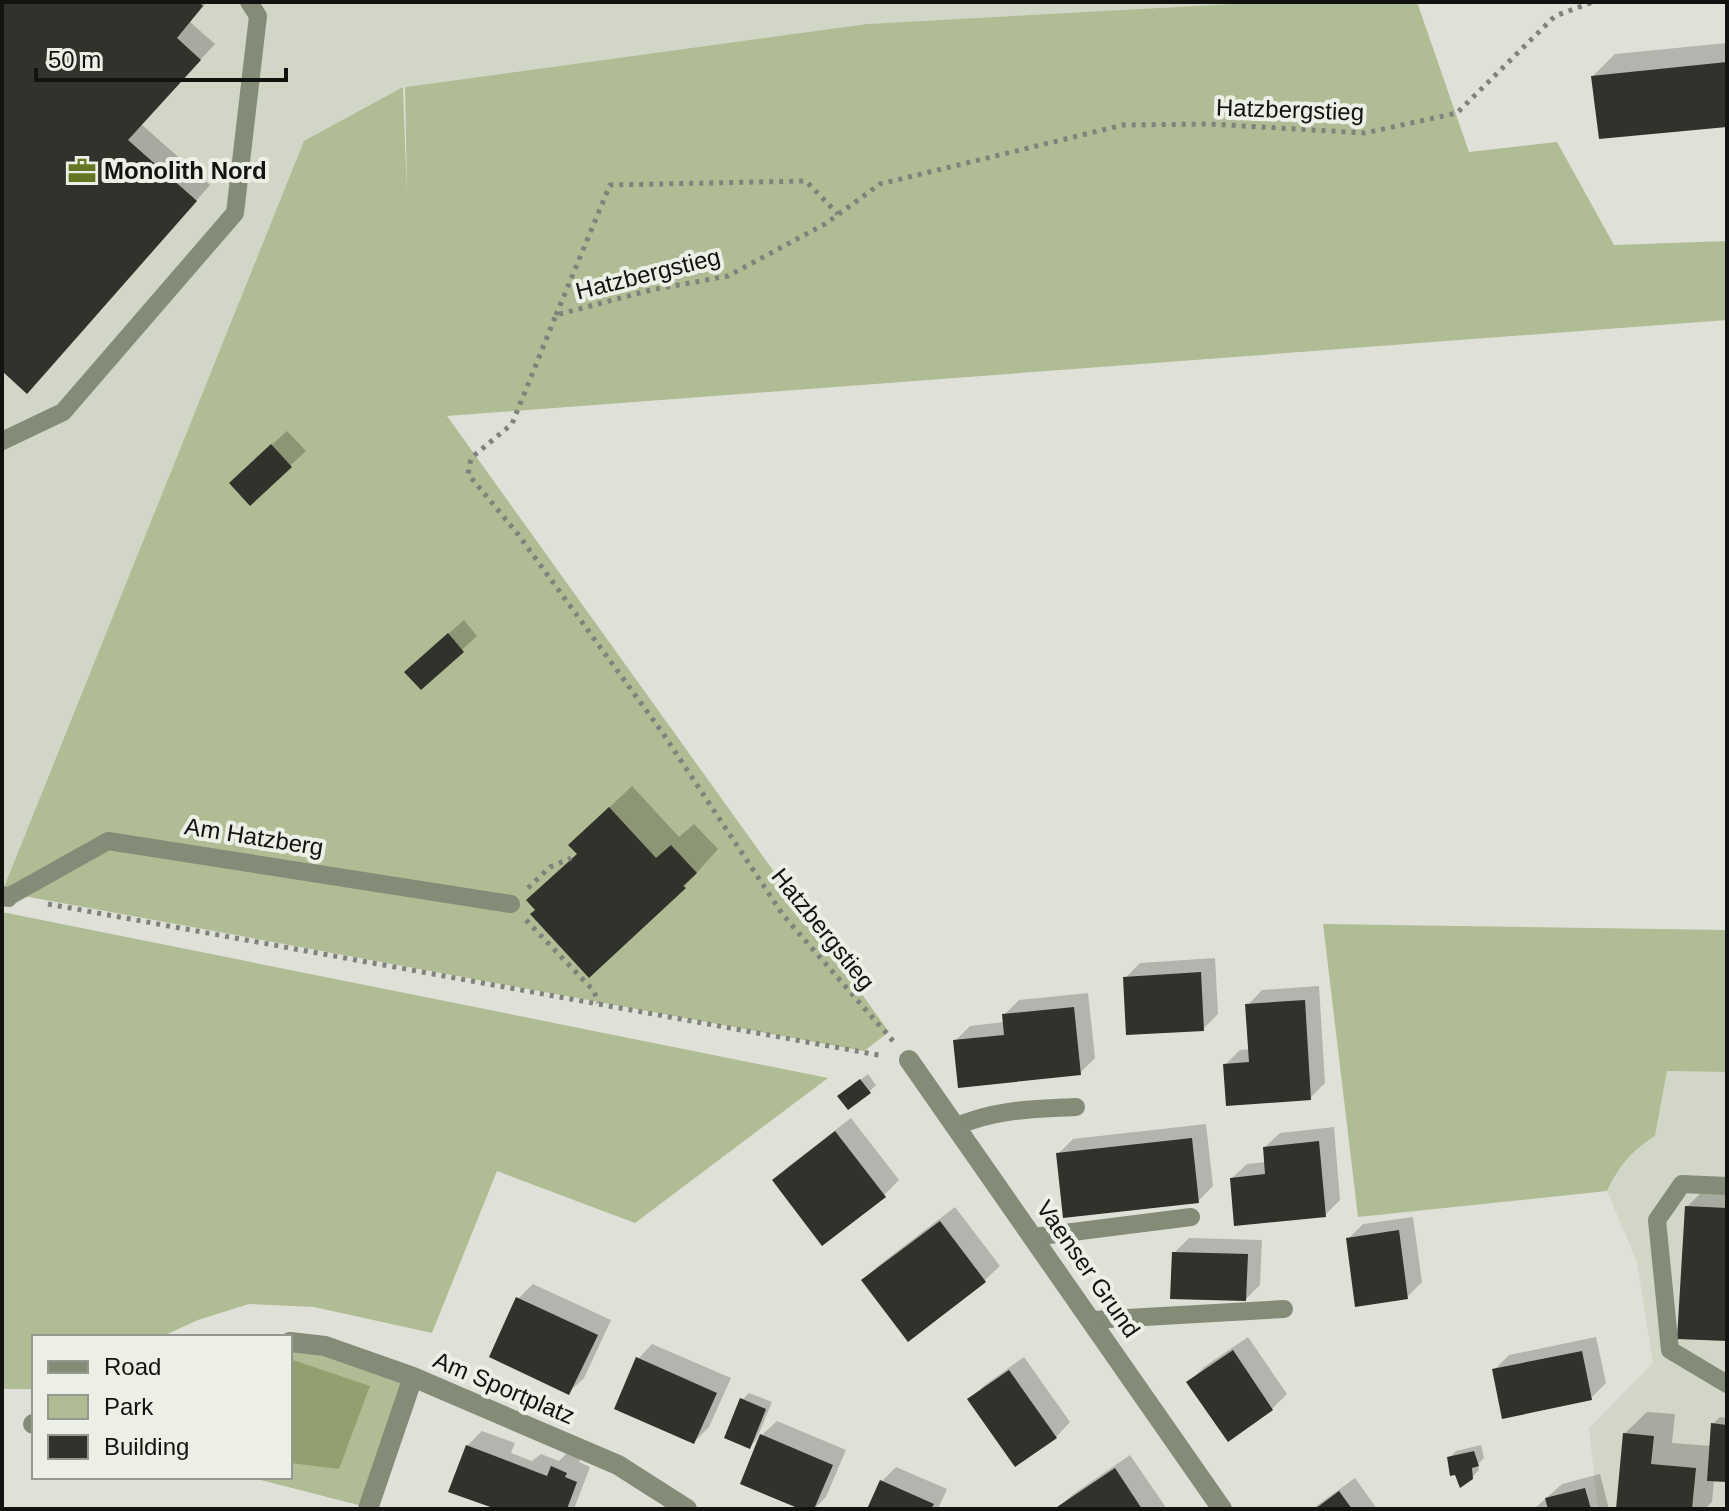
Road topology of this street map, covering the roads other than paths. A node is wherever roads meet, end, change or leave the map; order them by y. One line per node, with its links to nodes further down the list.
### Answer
1 (249, 2): 2 (lane)
2 (2, 441)
3 (5, 896): 4 (lane, Am Hatzberg)
4 (511, 904)
5 (909, 1060): 7 (street, Vaenser Grund)
6 (1076, 1107): 7 (lane)
7 (955, 1127): 10 (street, Vaenser Grund)
8 (1727, 1186): 15 (lane)
9 (1191, 1217): 10 (lane)
10 (1033, 1237): 12 (street, Vaenser Grund)
11 (1284, 1309): 12 (lane)
12 (1092, 1320): 18 (street, Vaenser Grund)
13 (292, 1342): 14 (street, Am Sportplatz)
14 (413, 1377): 16 (street); 17 (street, Am Sportplatz)
15 (1727, 1384)
16 (368, 1509)
17 (687, 1509)
18 (1222, 1509)

